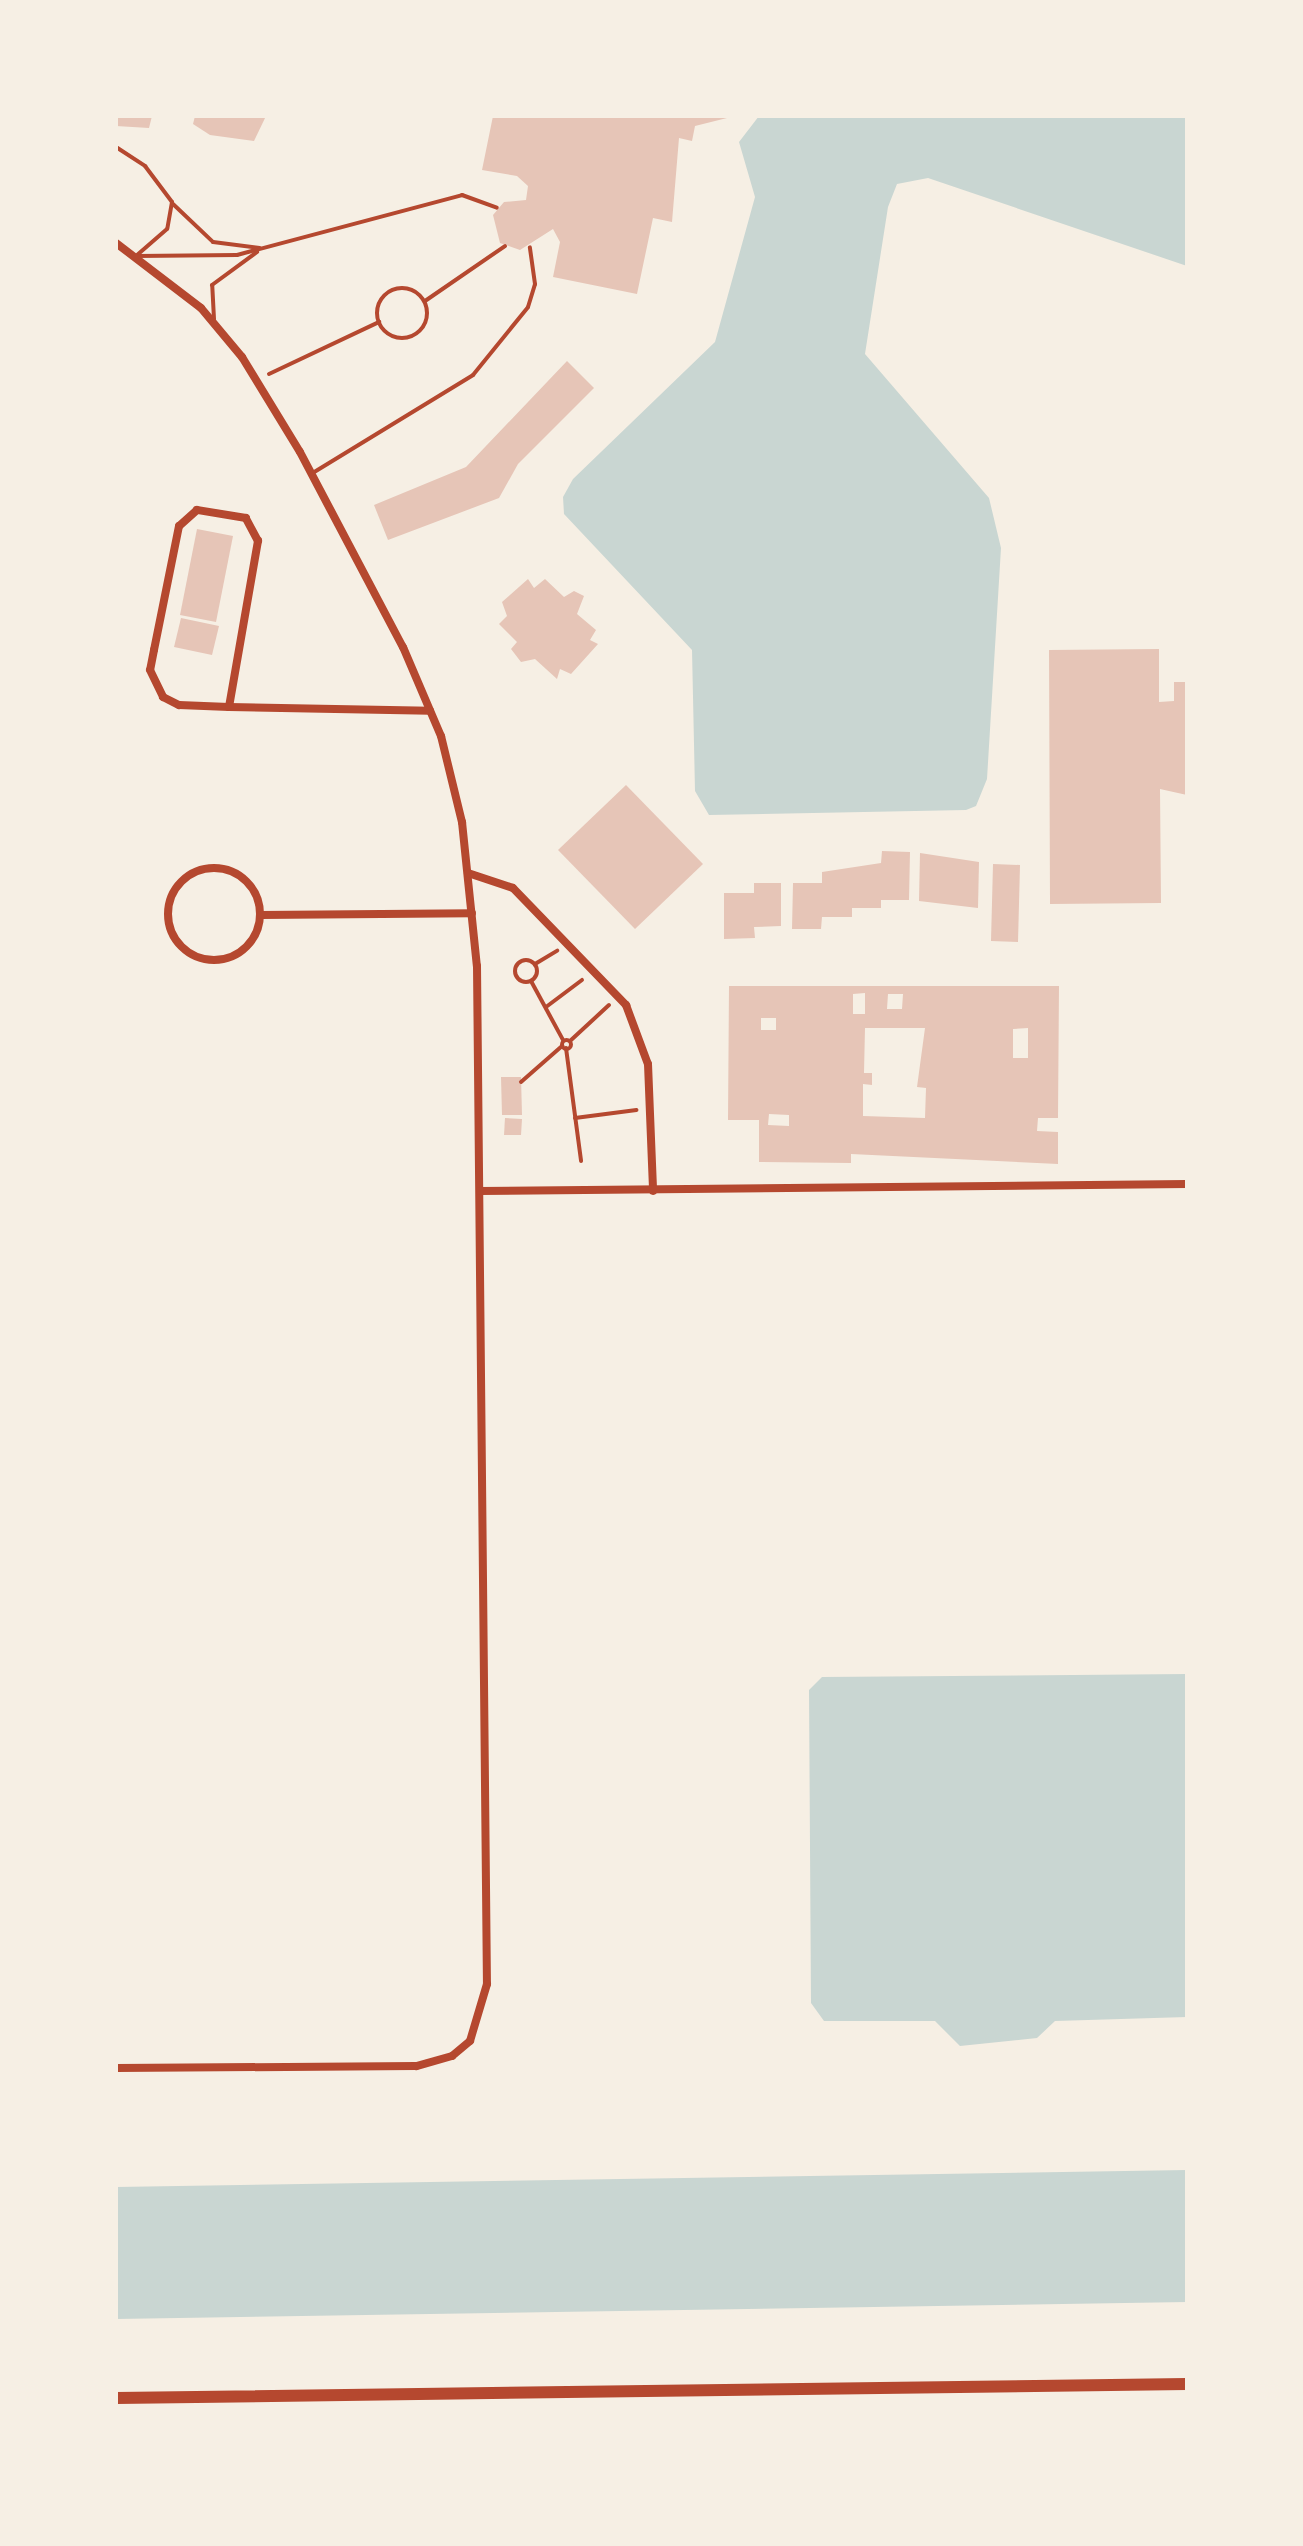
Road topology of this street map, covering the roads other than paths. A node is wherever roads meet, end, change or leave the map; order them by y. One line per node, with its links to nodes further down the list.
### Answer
1 (116, 147): 2 (lane)
2 (172, 202): 6 (lane); 7 (lane)
3 (497, 208): 6 (lane)
4 (116, 243): 7 (street)
5 (530, 247): 9 (lane)
6 (267, 248): 7 (lane); 8 (lane)
7 (135, 256): 8 (street)
8 (215, 325): 9 (street)
9 (311, 474): 11 (street)
10 (229, 707): 10 (street); 11 (street)
11 (430, 711): 12 (street)
12 (468, 873): 13 (street); 17 (street)
13 (472, 913): 14 (street); 16 (street)
14 (261, 915): 14 (street)
15 (1187, 1184): 17 (street)
16 (480, 1191): 17 (street); 18 (street)
17 (653, 1191)
18 (116, 2068)
19 (1187, 2384): 20 (main road)
20 (116, 2398)

